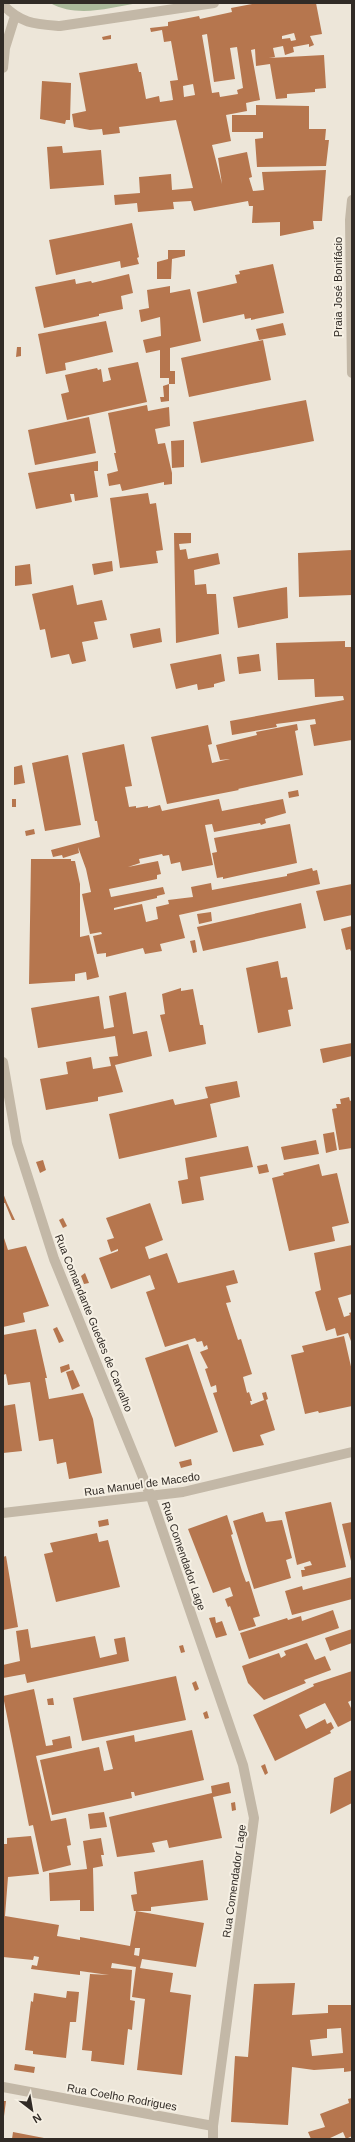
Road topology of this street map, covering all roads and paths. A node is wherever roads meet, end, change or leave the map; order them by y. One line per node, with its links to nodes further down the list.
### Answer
1 (214, 3): 3 (street)
2 (3, 4): 3 (street)
3 (15, 16): 4 (street)
4 (3, 68)
5 (352, 200): 6 (street, Praia José Bonifácio)
6 (352, 373)
7 (3, 1062): 9 (street, Rua Comandante Guedes de Carvalho)
8 (352, 1452): 9 (street, Rua Manuel de Macedo)
9 (151, 1497): 10 (street, Rua Manuel de Macedo); 12 (street, Rua Comendador Lage)
10 (3, 1513)
11 (3, 2087): 12 (street, Rua Coelho Rodrigues)
12 (213, 2126): 13 (street, Rua Comendador Lage)
13 (213, 2139)

